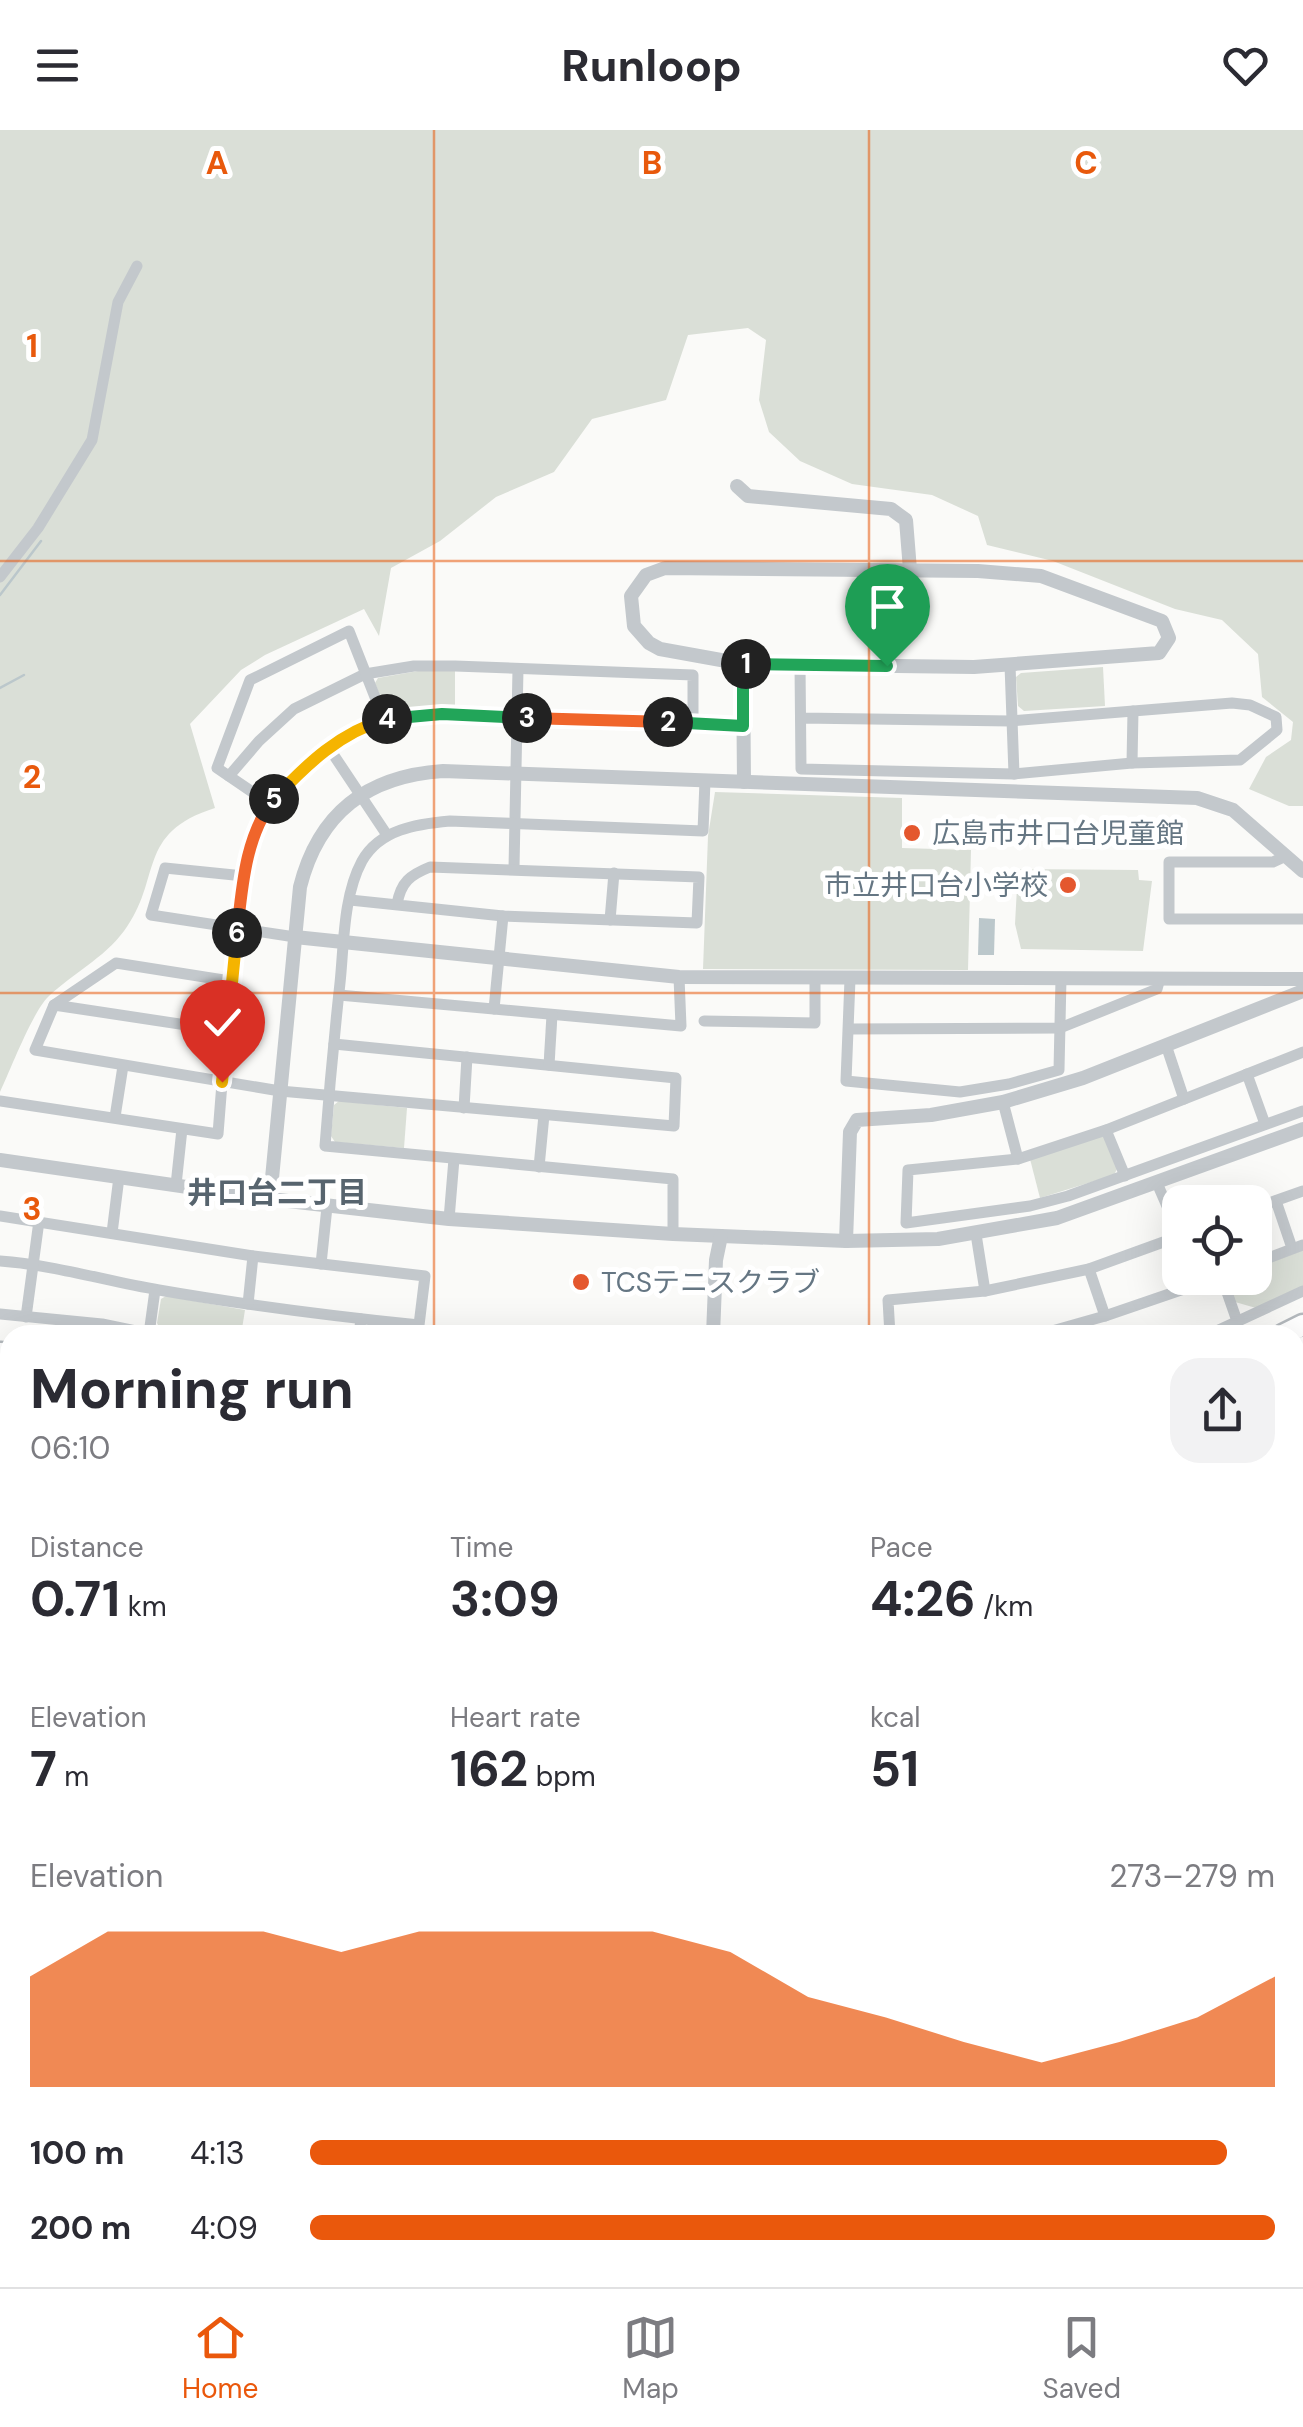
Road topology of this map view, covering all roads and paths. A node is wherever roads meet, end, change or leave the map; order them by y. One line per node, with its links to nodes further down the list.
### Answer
1 (137, 266): 4 (street)
2 (738, 486): 3 (street)
3 (910, 570): 5 (street); 7 (street)
4 (0, 577)
5 (743, 664): 6 (street); 16 (street)
6 (800, 664): 7 (street); 12 (street)
7 (1010, 665): 14 (street)
8 (518, 669): 9 (street); 11 (street); 15 (street)
9 (366, 674): 13 (street); 21 (street); 21 (street)
10 (1132, 711): 14 (street); 18 (street); 18 (street)
11 (518, 717): 13 (street); 15 (street); 19 (street)
12 (800, 718): 14 (street); 20 (street)
13 (384, 720): 17 (street)
14 (1011, 720): 20 (street)
15 (693, 723): 16 (street)
16 (743, 726): 23 (street)
17 (328, 748): 24 (street); 25 (street)
18 (1132, 763): 20 (street)
19 (517, 774): 22 (street); 24 (street); 26 (street)
20 (1014, 774)
21 (229, 776): 25 (street)
22 (705, 781): 23 (street); 26 (street)
23 (744, 782): 28 (street)
24 (358, 794): 27 (street); 39 (street)
25 (270, 804): 32 (street)
26 (516, 824): 27 (street); 29 (street)
27 (387, 835): 33 (street)
28 (1286, 856): 30 (street); 36 (street)
29 (514, 868): 31 (street); 34 (street)
30 (1303, 871)
31 (614, 873): 37 (street); 37 (street)
32 (244, 876): 38 (street); 38 (street)
33 (350, 900): 34 (street); 40 (street)
34 (398, 904): 35 (street)
35 (502, 916): 37 (street); 41 (street)
36 (1303, 918)
37 (610, 920)
38 (237, 928): 39 (street); 48 (street)
39 (295, 937): 40 (street); 66 (street)
40 (344, 944): 41 (street); 50 (street)
41 (498, 960): 42 (street); 52 (street)
42 (679, 978): 45 (street); 53 (street)
43 (1060, 978): 44 (street); 47 (street); 55 (street)
44 (1160, 978): 46 (street); 55 (street)
45 (815, 979): 47 (street); 54 (street)
46 (1303, 979)
47 (850, 980): 56 (street)
48 (230, 981): 51 (street); 57 (street)
49 (1303, 991): 59 (street)
50 (338, 995): 52 (street); 58 (street)
51 (54, 1005): 57 (street); 63 (street)
52 (494, 1009): 53 (street)
53 (552, 1015): 62 (street)
54 (704, 1021)
55 (1060, 1028): 56 (street); 56 (street)
56 (849, 1029)
57 (226, 1031): 65 (street)
58 (334, 1044): 61 (street); 67 (street)
59 (1166, 1046): 68 (street); 70 (street)
60 (1303, 1052): 64 (street)
61 (466, 1057): 62 (street); 71 (street)
62 (549, 1065): 73 (street)
63 (123, 1066): 65 (street); 74 (street)
64 (1247, 1074): 68 (street); 75 (street)
65 (222, 1082): 66 (street); 76 (street)
66 (280, 1091): 67 (street); 89 (street)
67 (329, 1096): 71 (street); 79 (street)
68 (1184, 1099): 78 (street)
69 (0, 1101): 74 (street)
70 (1003, 1102): 80 (street); 100 (street)
71 (464, 1108): 73 (street)
72 (1303, 1110): 75 (street)
73 (544, 1115): 82 (street)
74 (115, 1117): 76 (street)
75 (1265, 1124): 84 (street)
76 (182, 1129): 86 (street)
77 (1303, 1129): 85 (street)
78 (1106, 1130): 80 (street); 84 (street)
79 (454, 1159): 82 (street); 94 (street)
80 (1018, 1159): 84 (street)
81 (0, 1160): 83 (street)
82 (539, 1167): 97 (street)
83 (118, 1176): 86 (street); 96 (street)
84 (1125, 1176)
85 (1156, 1184): 88 (street); 98 (street)
86 (176, 1185): 89 (street)
87 (1303, 1191): 90 (street)
88 (1162, 1197)
89 (270, 1199): 92 (street)
90 (1276, 1201): 91 (street); 102 (street)
91 (1272, 1202)
92 (327, 1207): 94 (street); 107 (street)
93 (0, 1216): 95 (street)
94 (449, 1219): 97 (street)
95 (39, 1221): 96 (street); 106 (street)
96 (112, 1233): 103 (street)
97 (673, 1234): 99 (street)
98 (976, 1234): 100 (street); 110 (street)
99 (720, 1236): 100 (street); 123 (street); 124 (street)
100 (846, 1240)
101 (1162, 1243): 108 (street)
102 (1297, 1247): 104 (street)
103 (253, 1256): 107 (street); 114 (street)
104 (1272, 1257)
105 (0, 1261): 106 (street)
106 (33, 1263): 109 (street); 117 (street)
107 (321, 1264): 118 (street)
108 (1089, 1269): 110 (street); 116 (street)
109 (155, 1290): 114 (street); 121 (street)
110 (985, 1291): 125 (street)
111 (1303, 1291): 119 (street)
112 (1168, 1295): 116 (street)
113 (1226, 1295): 119 (street)
114 (248, 1304): 118 (street)
115 (0, 1314): 117 (street)
116 (1105, 1316): 126 (street)
117 (26, 1317): 120 (street)
118 (361, 1319): 122 (street)
119 (1237, 1322): 127 (street)
120 (107, 1325)
121 (153, 1325)
122 (361, 1325)
123 (713, 1325)
124 (722, 1325)
125 (889, 1325)
126 (1073, 1325)
127 (1230, 1325)

